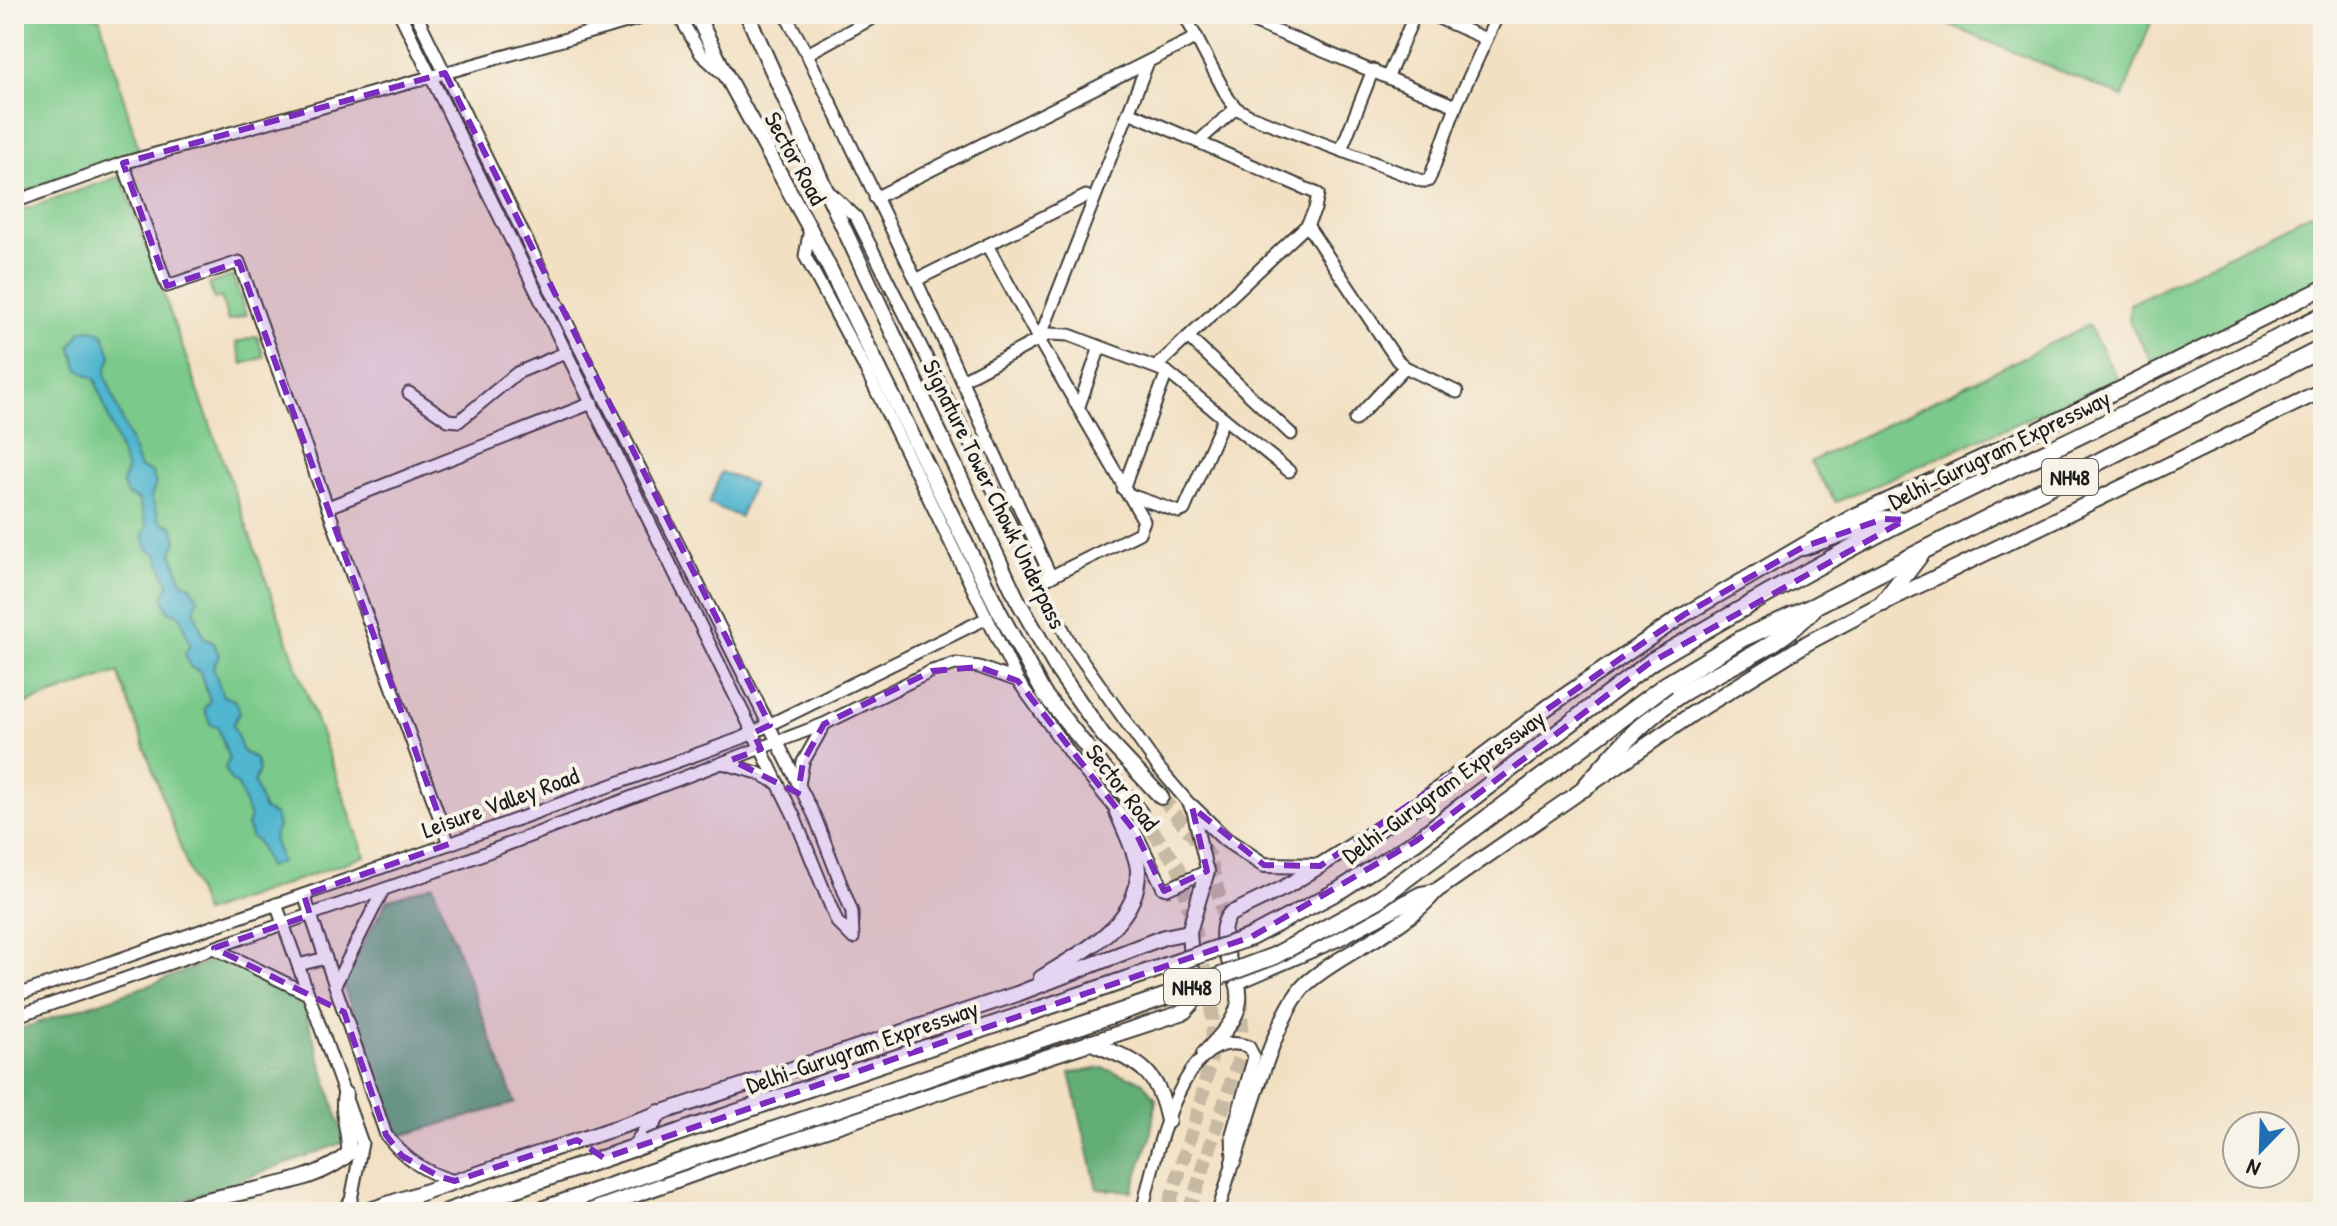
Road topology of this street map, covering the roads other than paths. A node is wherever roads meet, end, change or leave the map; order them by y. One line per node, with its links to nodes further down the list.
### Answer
1 (400, 14): 21 (street)
2 (416, 14): 19 (street)
3 (655, 14): 19 (street)
4 (678, 14): 22 (street)
5 (696, 14): 22 (main road, Sector Road)
6 (747, 14): 29 (main road, Sector Road)
7 (785, 14): 16 (street)
8 (880, 14): 16 (street)
9 (1184, 14): 14 (street)
10 (1234, 14): 18 (street)
11 (1415, 14): 20 (street)
12 (1429, 14): 15 (street)
13 (1498, 14): 15 (street)
14 (1197, 37): 17 (street); 24 (street)
15 (1486, 39): 23 (street)
16 (807, 54): 31 (street)
17 (1148, 62): 25 (street); 31 (street)
18 (1373, 70): 20 (street); 27 (street)
19 (445, 73): 21 (street); 67 (street)
20 (1388, 76): 23 (street)
21 (431, 77): 28 (street); 43 (street)
22 (727, 77): 34 (main road, Sector Road)
23 (1456, 106): 27 (street)
24 (1236, 108): 26 (street); 27 (street)
25 (1129, 112): 26 (street); 40 (street)
26 (1198, 142): 33 (street)
27 (1341, 150)
28 (123, 163): 32 (street); 57 (street)
29 (825, 188): 61 (street, Sector Road); 75 (main road, Signature Tower Chowk Underpass)
30 (1086, 196): 35 (street)
31 (875, 198): 36 (street)
32 (14, 202)
33 (1307, 225): 39 (street); 44 (street)
34 (810, 229): 64 (street, Sector Road); 78 (main road, Signature Tower Chowk Underpass)
35 (987, 245): 36 (street); 40 (street)
36 (916, 280): 46 (street)
37 (2323, 288): 59 (main road)
38 (2323, 315): 58 (highway, Delhi-Gurugram Expressway / NH48)
39 (1188, 337): 45 (street); 54 (street)
40 (1039, 340): 41 (street); 46 (street); 51 (street)
41 (1100, 347): 45 (street); 51 (street)
42 (2323, 348): 60 (highway, NH48)
43 (567, 352): 49 (street); 50 (street)
44 (1405, 367): 48 (street); 53 (street)
45 (1162, 369): 52 (street); 56 (street)
46 (962, 380): 61 (street)
47 (2323, 390): 62 (main road)
48 (1457, 392)
49 (409, 393)
50 (592, 403): 57 (street); 68 (street)
51 (1079, 406): 56 (street)
52 (1224, 418): 55 (street); 56 (street)
53 (1355, 420)
54 (1291, 434)
55 (1289, 471)
56 (1125, 491): 61 (street)
57 (328, 507): 79 (street)
58 (1905, 520): 59 (highway); 104 (highway, Delhi-Gurugram Expressway / NH48, bridge)
59 (1803, 547): 80 (main road)
60 (1924, 550): 62 (highway); 63 (highway, NH48)
61 (1045, 579): 76 (street, Sector Road)
62 (1883, 603): 74 (main road)
63 (1816, 605): 74 (highway); 112 (highway, NH48, bridge)
64 (987, 618): 65 (street, Sector Road); 67 (street, Leisure Valley Road)
65 (1018, 681): 66 (street, Leisure Valley Road); 77 (street, Sector Road)
66 (824, 724): 69 (street, Leisure Valley Road); 73 (street)
67 (770, 725): 68 (street, Leisure Valley Road); 69 (street)
68 (753, 733): 70 (street); 79 (street, Leisure Valley Road)
69 (777, 743): 70 (street, Leisure Valley Road); 73 (street)
70 (761, 749): 71 (street, Leisure Valley Road); 72 (street)
71 (722, 763): 72 (street); 82 (street, Leisure Valley Road)
72 (778, 783): 73 (street)
73 (799, 785)
74 (1584, 788): 83 (main road)
75 (1161, 797)
76 (1192, 807): 80 (main road); 81 (street, Sector Road)
77 (1117, 812): 81 (street, Sector Road); 95 (main road)
78 (1140, 813)
79 (449, 844): 84 (street, Leisure Valley Road)
80 (1320, 866): 92 (main road)
81 (1207, 871): 88 (main road)
82 (383, 890): 86 (street, Leisure Valley Road); 93 (street)
83 (1436, 891): 92 (main road); 106 (main road)
84 (304, 895): 85 (street, Leisure Valley Road); 86 (street)
85 (276, 904): 87 (street); 96 (street, Leisure Valley Road)
86 (310, 915): 87 (street, Leisure Valley Road); 90 (street)
87 (283, 924): 89 (street, Leisure Valley Road); 91 (street)
88 (1189, 932): 95 (main road); 98 (main road)
89 (214, 948): 94 (street); 97 (street, Leisure Valley Road)
90 (326, 958): 91 (street); 93 (street)
91 (298, 965): 94 (street)
92 (1237, 982): 99 (main road)
93 (335, 985): 107 (street)
94 (308, 994): 100 (street)
95 (1017, 994): 101 (main road)
96 (14, 996)
97 (14, 1017)
98 (1089, 1042): 102 (main road); 113 (main road)
99 (1204, 1054): 102 (street); 106 (street)
100 (345, 1094): 108 (main road); 109 (street)
101 (659, 1113): 103 (main road); 104 (highway)
102 (1168, 1121): 114 (street)
103 (577, 1140): 105 (main road); 107 (main road)
104 (641, 1146): 105 (highway, Delhi-Gurugram Expressway / NH48)
105 (604, 1158): 111 (highway, Delhi-Gurugram Expressway / NH48)
106 (1233, 1162): 115 (street)
107 (455, 1181): 110 (main road)
108 (168, 1212)
109 (343, 1212)
110 (364, 1212)
111 (447, 1212)
112 (536, 1212)
113 (587, 1212)
114 (1142, 1212)
115 (1218, 1212)

